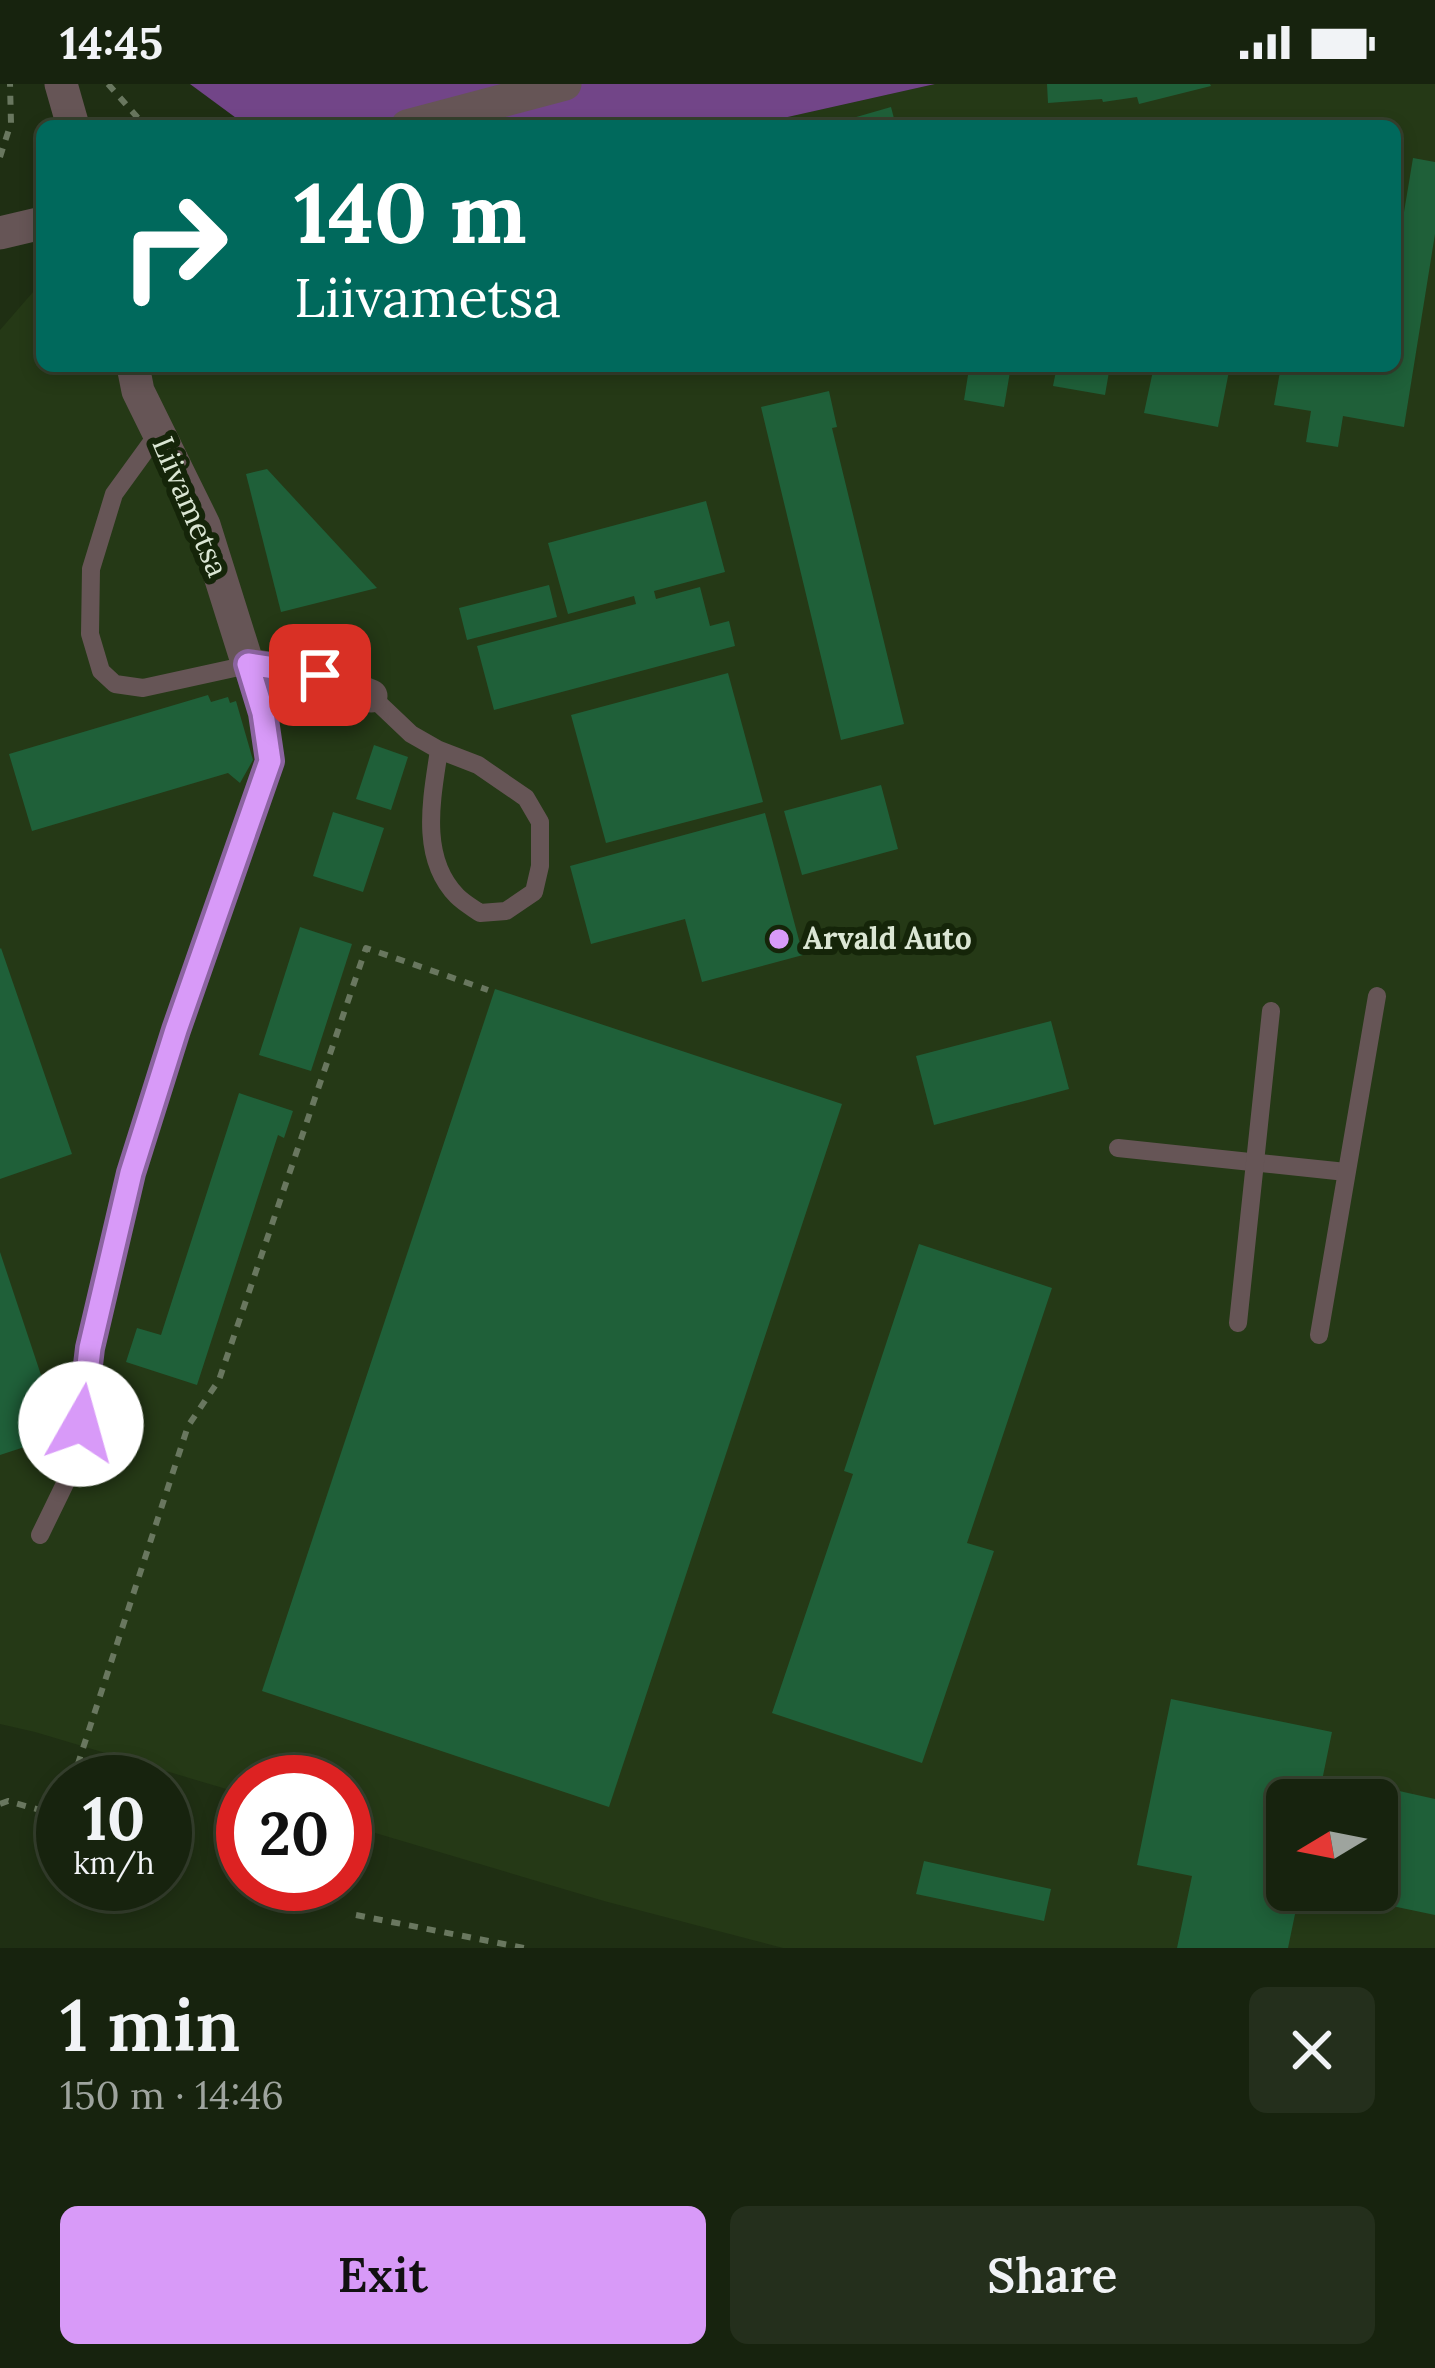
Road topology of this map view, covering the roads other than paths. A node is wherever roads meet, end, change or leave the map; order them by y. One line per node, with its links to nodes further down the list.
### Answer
1 (61, 84): 3 (street)
2 (566, 84): 4 (street)
3 (71, 120)
4 (430, 120)
5 (36, 225): 6 (street)
6 (0, 233)
7 (134, 372): 8 (street, Liivametsa)
8 (159, 432): 9 (street, Liivametsa); 9 (lane)
9 (248, 664): 10 (street); 19 (lane)
10 (371, 696): 11 (lane)
11 (439, 750): 11 (lane)
12 (1377, 996): 16 (lane)
13 (1271, 1011): 15 (lane)
14 (1118, 1148): 15 (lane)
15 (1256, 1162): 16 (lane); 17 (lane)
16 (1346, 1172): 18 (lane)
17 (1238, 1323)
18 (1319, 1335)
19 (40, 1535)

